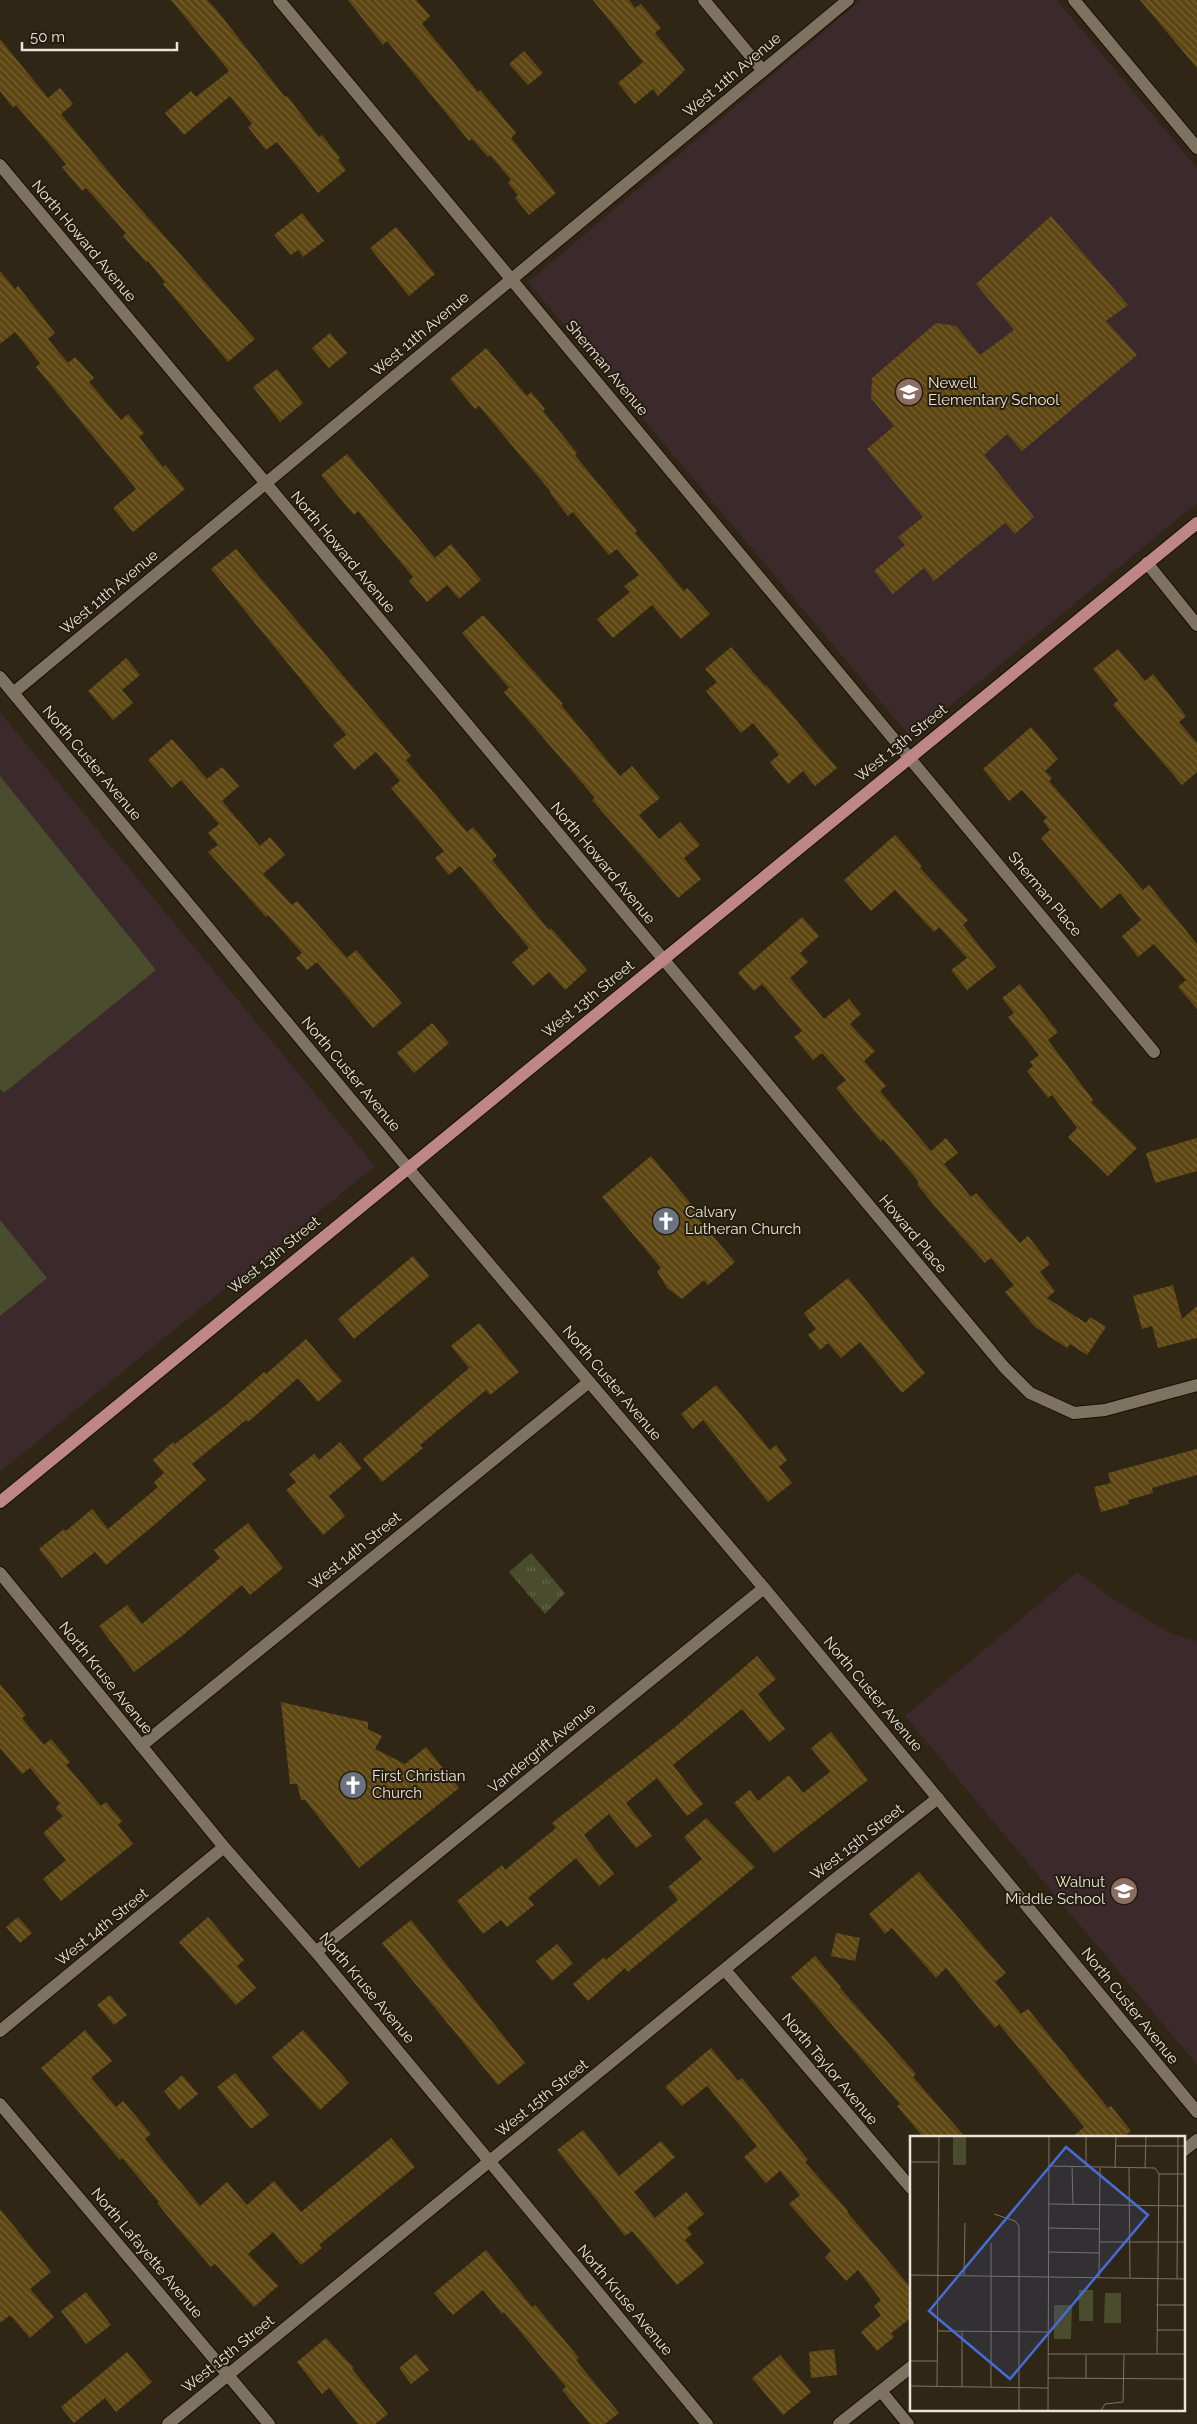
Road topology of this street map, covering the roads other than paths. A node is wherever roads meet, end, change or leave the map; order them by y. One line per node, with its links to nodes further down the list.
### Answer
1 (279, 0): 8 (street, Sherman Avenue)
2 (704, 0): 5 (street)
3 (848, 0): 5 (street, West 11th Avenue)
4 (1074, 0): 6 (street)
5 (763, 71): 8 (street, West 11th Avenue)
6 (1197, 148)
7 (0, 165): 9 (street, North Howard Avenue)
8 (512, 279): 9 (street, West 11th Avenue); 15 (street, Sherman Avenue)
9 (265, 484): 14 (street, West 11th Avenue); 16 (street, North Howard Avenue)
10 (1197, 522): 11 (main road, West 13th Street)
11 (1147, 563): 12 (street); 15 (main road, West 13th Street)
12 (1197, 625)
13 (0, 677): 14 (street, North Custer Avenue)
14 (13, 693): 18 (street, North Custer Avenue)
15 (910, 757): 16 (main road, West 13th Street); 17 (street, Sherman Place)
16 (662, 959): 18 (main road, West 13th Street); 20 (street, Howard Place)
17 (1154, 1052)
18 (407, 1167): 19 (street, North Custer Avenue); 21 (main road, West 13th Street)
19 (589, 1382): 23 (street, North Custer Avenue); 24 (street, West 14th Street)
20 (1197, 1385)
21 (0, 1502)
22 (0, 1573): 24 (street, North Kruse Avenue)
23 (764, 1588): 25 (street, North Custer Avenue); 27 (street, Vandergrift Avenue)
24 (141, 1746): 26 (street, North Kruse Avenue)
25 (938, 1798): 28 (street, West 15th Street); 31 (street, North Custer Avenue)
26 (224, 1847): 27 (street, North Kruse Avenue); 29 (street, West 14th Street)
27 (316, 1952): 34 (street, North Kruse Avenue)
28 (725, 1970): 34 (street, West 15th Street); 35 (street, North Taylor Avenue)
29 (0, 2031)
30 (0, 2104): 37 (street, North Lafayette Avenue)
31 (1197, 2112)
32 (1197, 2140): 33 (street)
33 (1184, 2150)
34 (490, 2162): 37 (street, West 15th Street); 41 (street, North Kruse Avenue)
35 (910, 2187)
36 (910, 2368): 38 (street)
37 (228, 2375): 39 (street, West 15th Street); 40 (street, North Lafayette Avenue)
38 (881, 2391): 42 (street); 43 (street)
39 (168, 2424)
40 (269, 2424)
41 (707, 2424)
42 (839, 2424)
43 (908, 2424)

